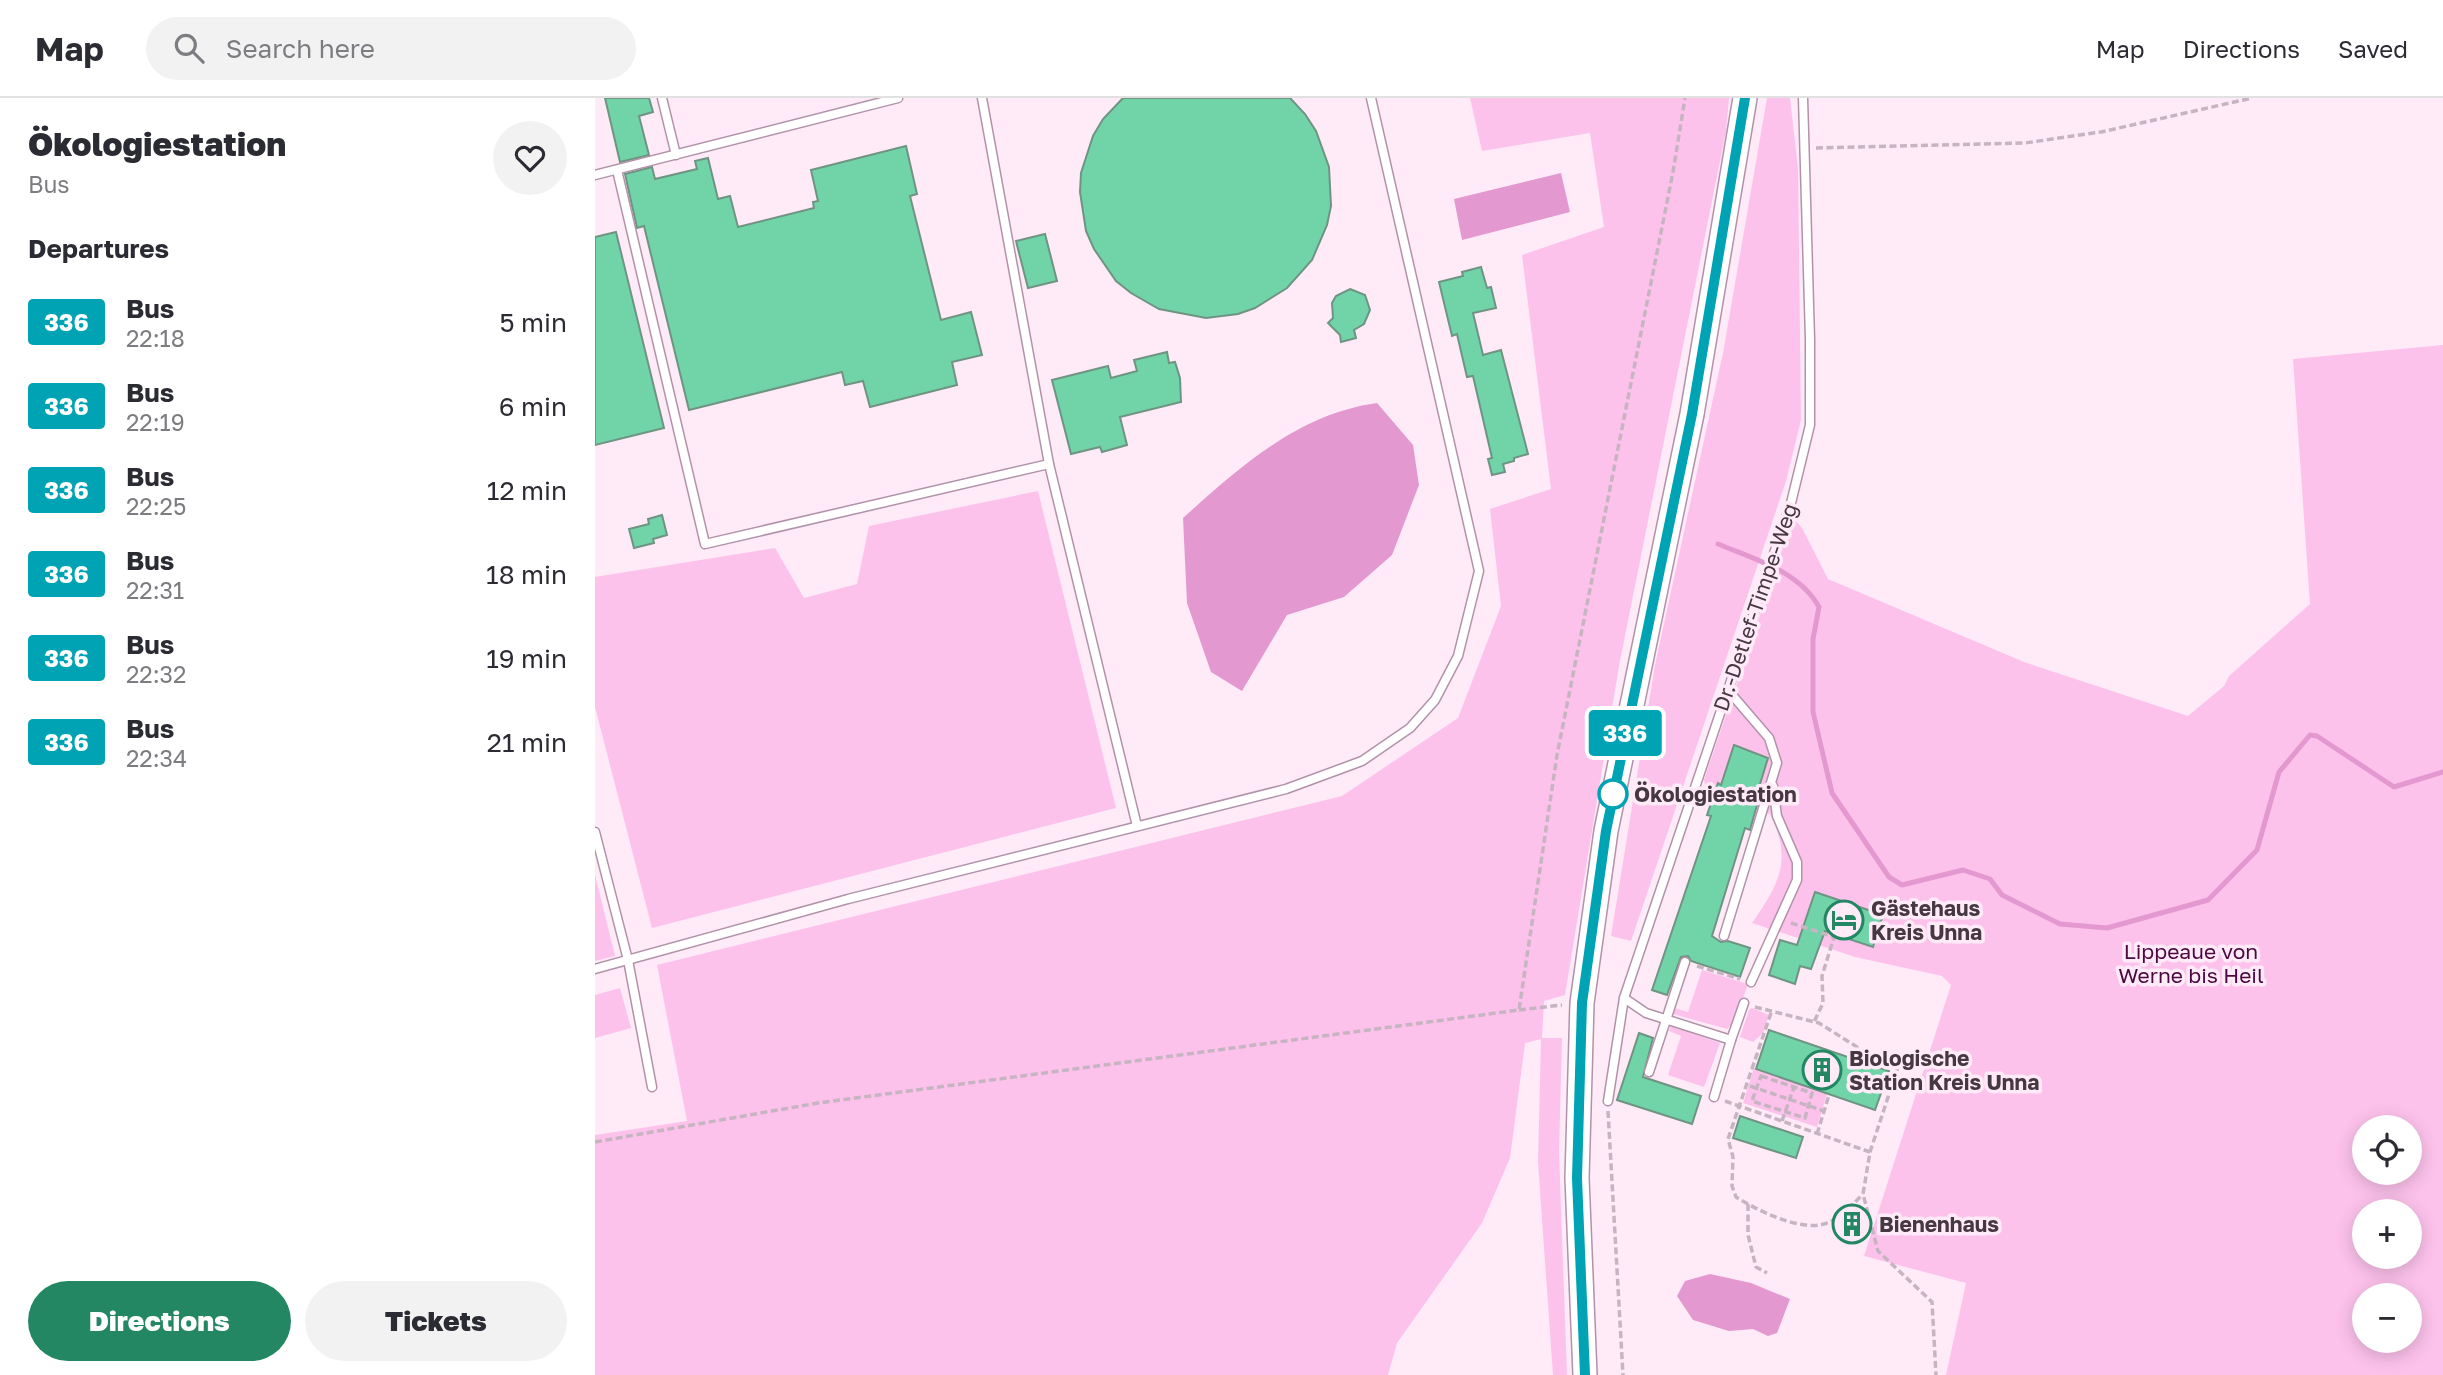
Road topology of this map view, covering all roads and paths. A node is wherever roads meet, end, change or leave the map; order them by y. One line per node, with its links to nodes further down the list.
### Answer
1 (662, 98): 10 (lane)
2 (898, 98): 10 (lane)
3 (982, 98): 13 (lane)
4 (1371, 98): 16 (lane)
5 (1685, 98): 27 (path)
6 (1745, 98): 25 (main road)
7 (1803, 98): 9 (lane, Dr.-Detlef-Timpe-Weg)
8 (2252, 98): 9 (path)
9 (1804, 148): 14 (lane, Dr.-Detlef-Timpe-Weg)
10 (676, 155): 11 (lane)
11 (617, 170): 12 (lane); 13 (lane)
12 (595, 176)
13 (1049, 464): 16 (lane)
14 (1727, 689): 15 (lane); 24 (lane, Dr.-Detlef-Timpe-Weg)
15 (1773, 779): 18 (lane); 19 (lane)
16 (1137, 826): 20 (lane)
17 (595, 832): 20 (lane)
18 (1779, 919): 23 (lane); 30 (path)
19 (1724, 936)
20 (628, 960): 22 (lane); 34 (lane)
21 (1685, 962): 23 (path); 29 (lane)
22 (595, 970)
23 (1751, 982)
24 (1624, 998): 29 (lane); 40 (lane, Dr.-Detlef-Timpe-Weg)
25 (1582, 1003): 27 (path); 52 (main road)
26 (1744, 1003): 28 (path); 31 (lane)
27 (1519, 1010): 47 (path)
28 (1771, 1013): 30 (path); 42 (path)
29 (1667, 1019): 31 (lane); 32 (lane)
30 (1814, 1022): 48 (path)
31 (1731, 1041): 38 (lane)
32 (1649, 1072)
33 (1750, 1086): 36 (path)
34 (652, 1087)
35 (1794, 1087): 36 (path); 39 (path); 41 (path)
36 (1757, 1088): 39 (path); 44 (path)
37 (1829, 1095): 43 (path)
38 (1714, 1097): 42 (path)
39 (1790, 1100): 41 (path); 44 (path)
40 (1608, 1101): 53 (path)
41 (1808, 1105): 43 (path); 44 (path)
42 (1740, 1107): 45 (path); 50 (path)
43 (1824, 1111): 46 (path)
44 (1786, 1112): 45 (path)
45 (1782, 1121): 46 (path)
46 (1817, 1133): 48 (path)
47 (595, 1142)
48 (1870, 1152): 49 (path)
49 (1863, 1195): 50 (path); 54 (path)
50 (1748, 1204): 51 (path)
51 (1767, 1273)
52 (1585, 1375)
53 (1623, 1375)
54 (1936, 1375)

